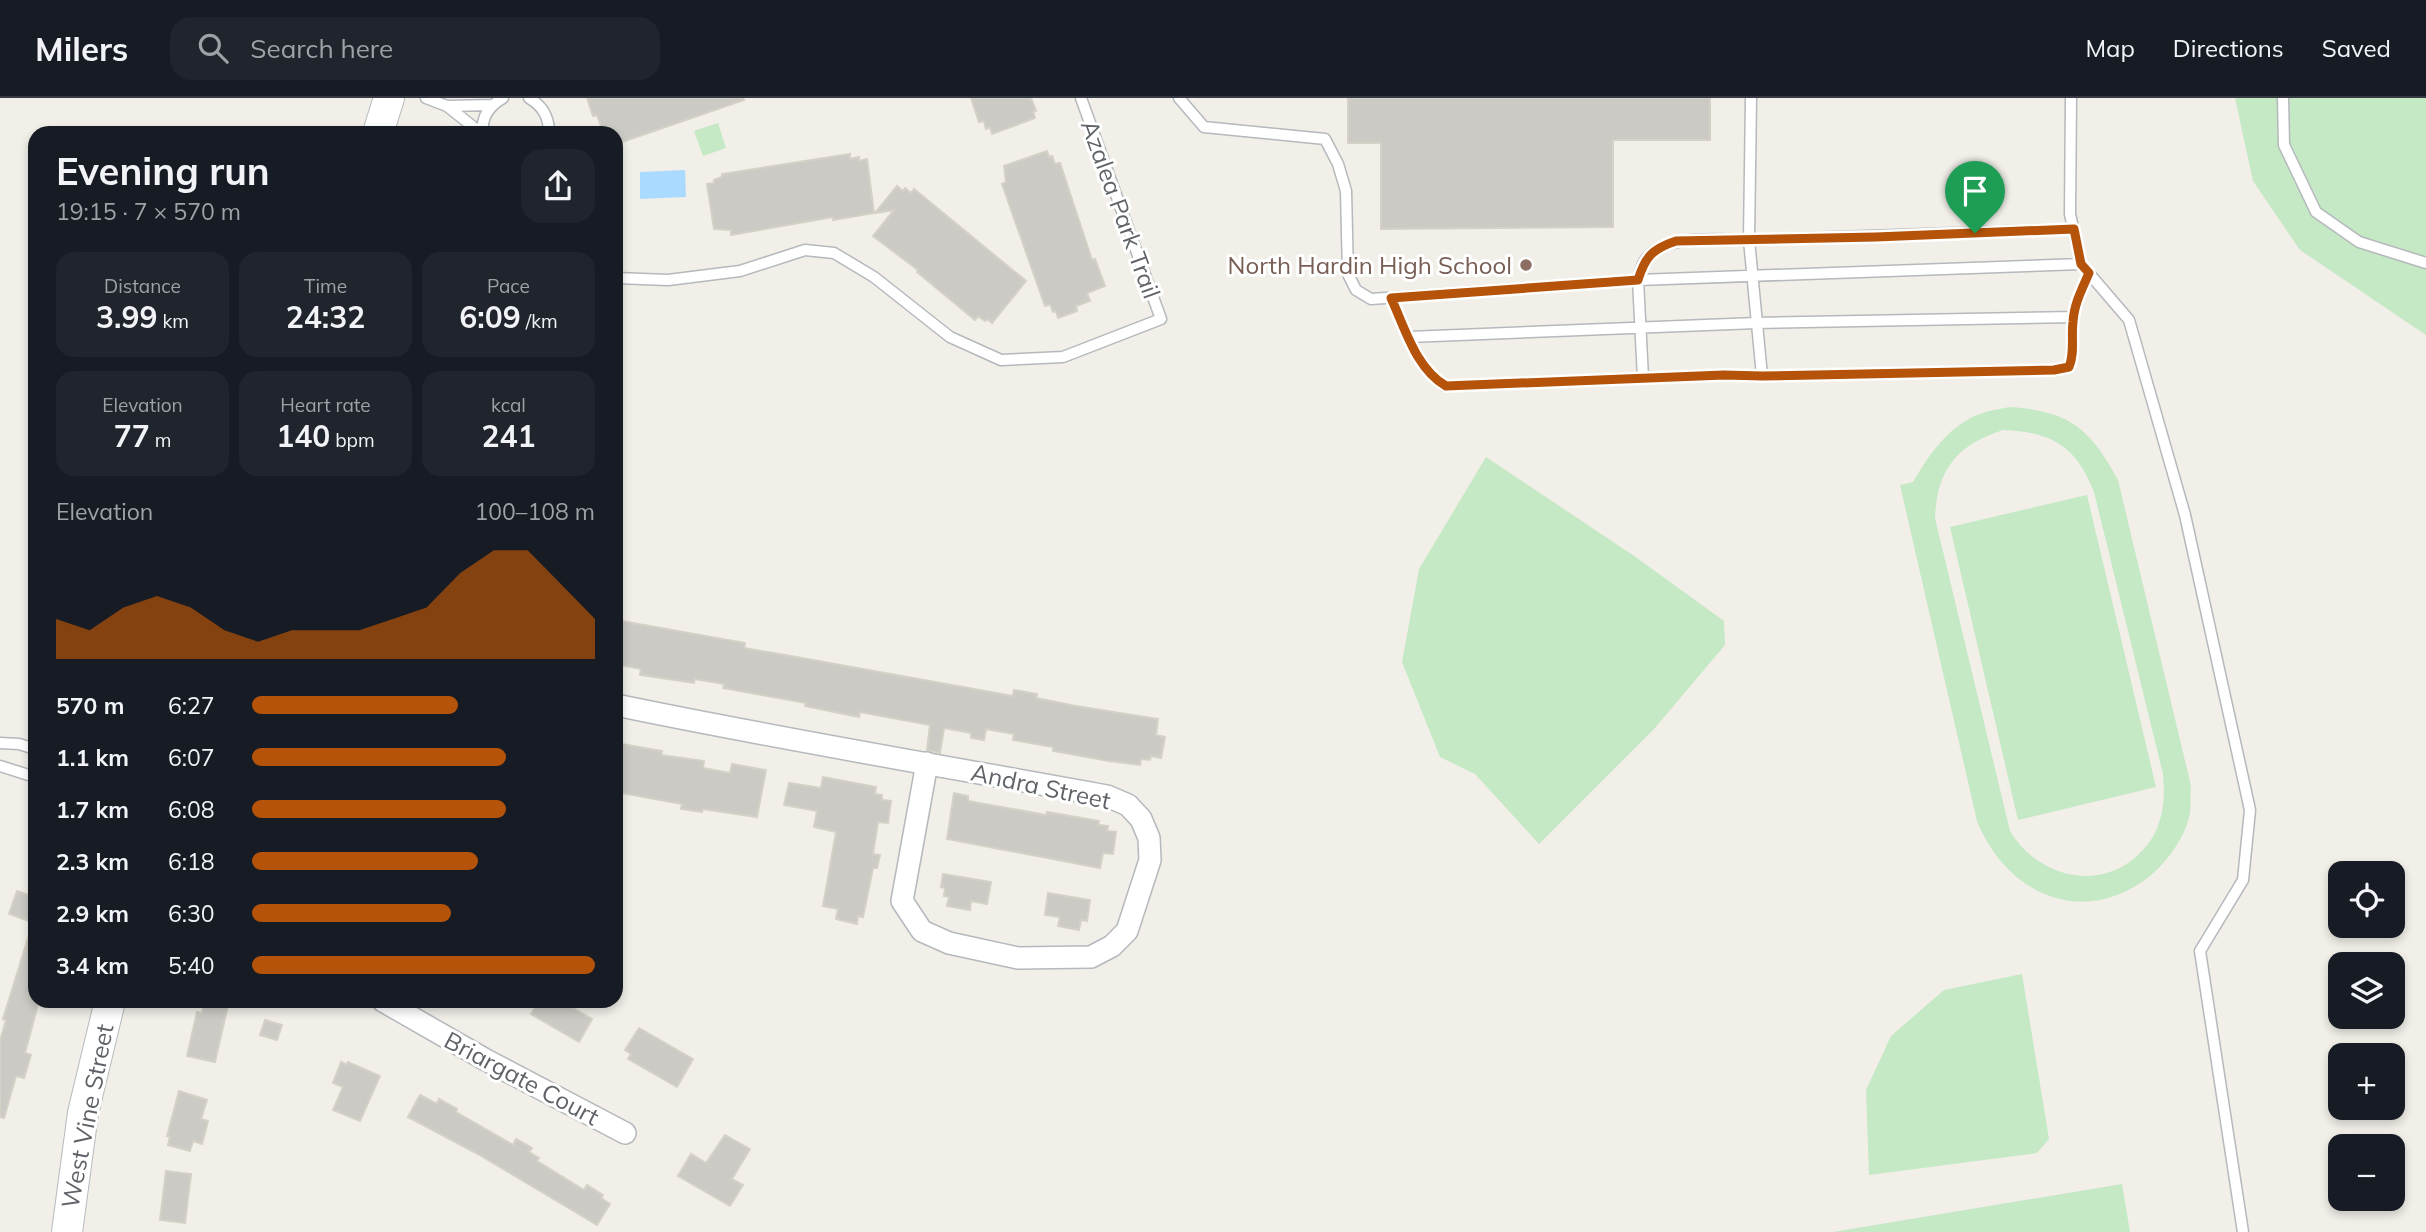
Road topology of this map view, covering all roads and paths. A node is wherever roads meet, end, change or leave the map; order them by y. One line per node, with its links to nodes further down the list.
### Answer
1 (389, 98): 11 (main road)
2 (426, 98): 10 (lane)
3 (1081, 98): 21 (lane, Azalea Park Trail)
4 (1179, 98): 23 (lane)
5 (1751, 98): 16 (lane)
6 (2071, 98): 15 (lane)
7 (2283, 98): 17 (lane)
8 (534, 99): 14 (lane)
9 (499, 100): 10 (lane); 13 (lane)
10 (447, 106): 12 (lane)
11 (380, 126)
12 (473, 126)
13 (482, 126)
14 (548, 126)
15 (2074, 229): 16 (lane); 18 (lane)
16 (1749, 240): 20 (lane); 22 (lane)
17 (2426, 263)
18 (2081, 264): 19 (lane); 20 (lane)
19 (2089, 273): 24 (lane); 40 (lane)
20 (1753, 277): 22 (lane); 25 (lane)
21 (623, 278)
22 (1638, 280): 23 (lane); 26 (lane)
23 (1391, 298): 27 (lane)
24 (2074, 317): 25 (lane); 28 (lane)
25 (1756, 323): 26 (lane); 28 (lane)
26 (1642, 327): 27 (lane); 29 (lane)
27 (1409, 337): 29 (lane)
28 (1762, 376): 29 (lane)
29 (1643, 377)
30 (623, 706): 33 (street, Andra Street)
31 (0, 743): 32 (lane)
32 (28, 748)
33 (927, 762): 33 (street, Andra Street)
34 (0, 766): 35 (lane)
35 (28, 776)
36 (108, 1008): 39 (main road, West Vine Street)
37 (395, 1008): 38 (street, Briargate Court)
38 (625, 1133)
39 (66, 1232)
40 (2243, 1232)

